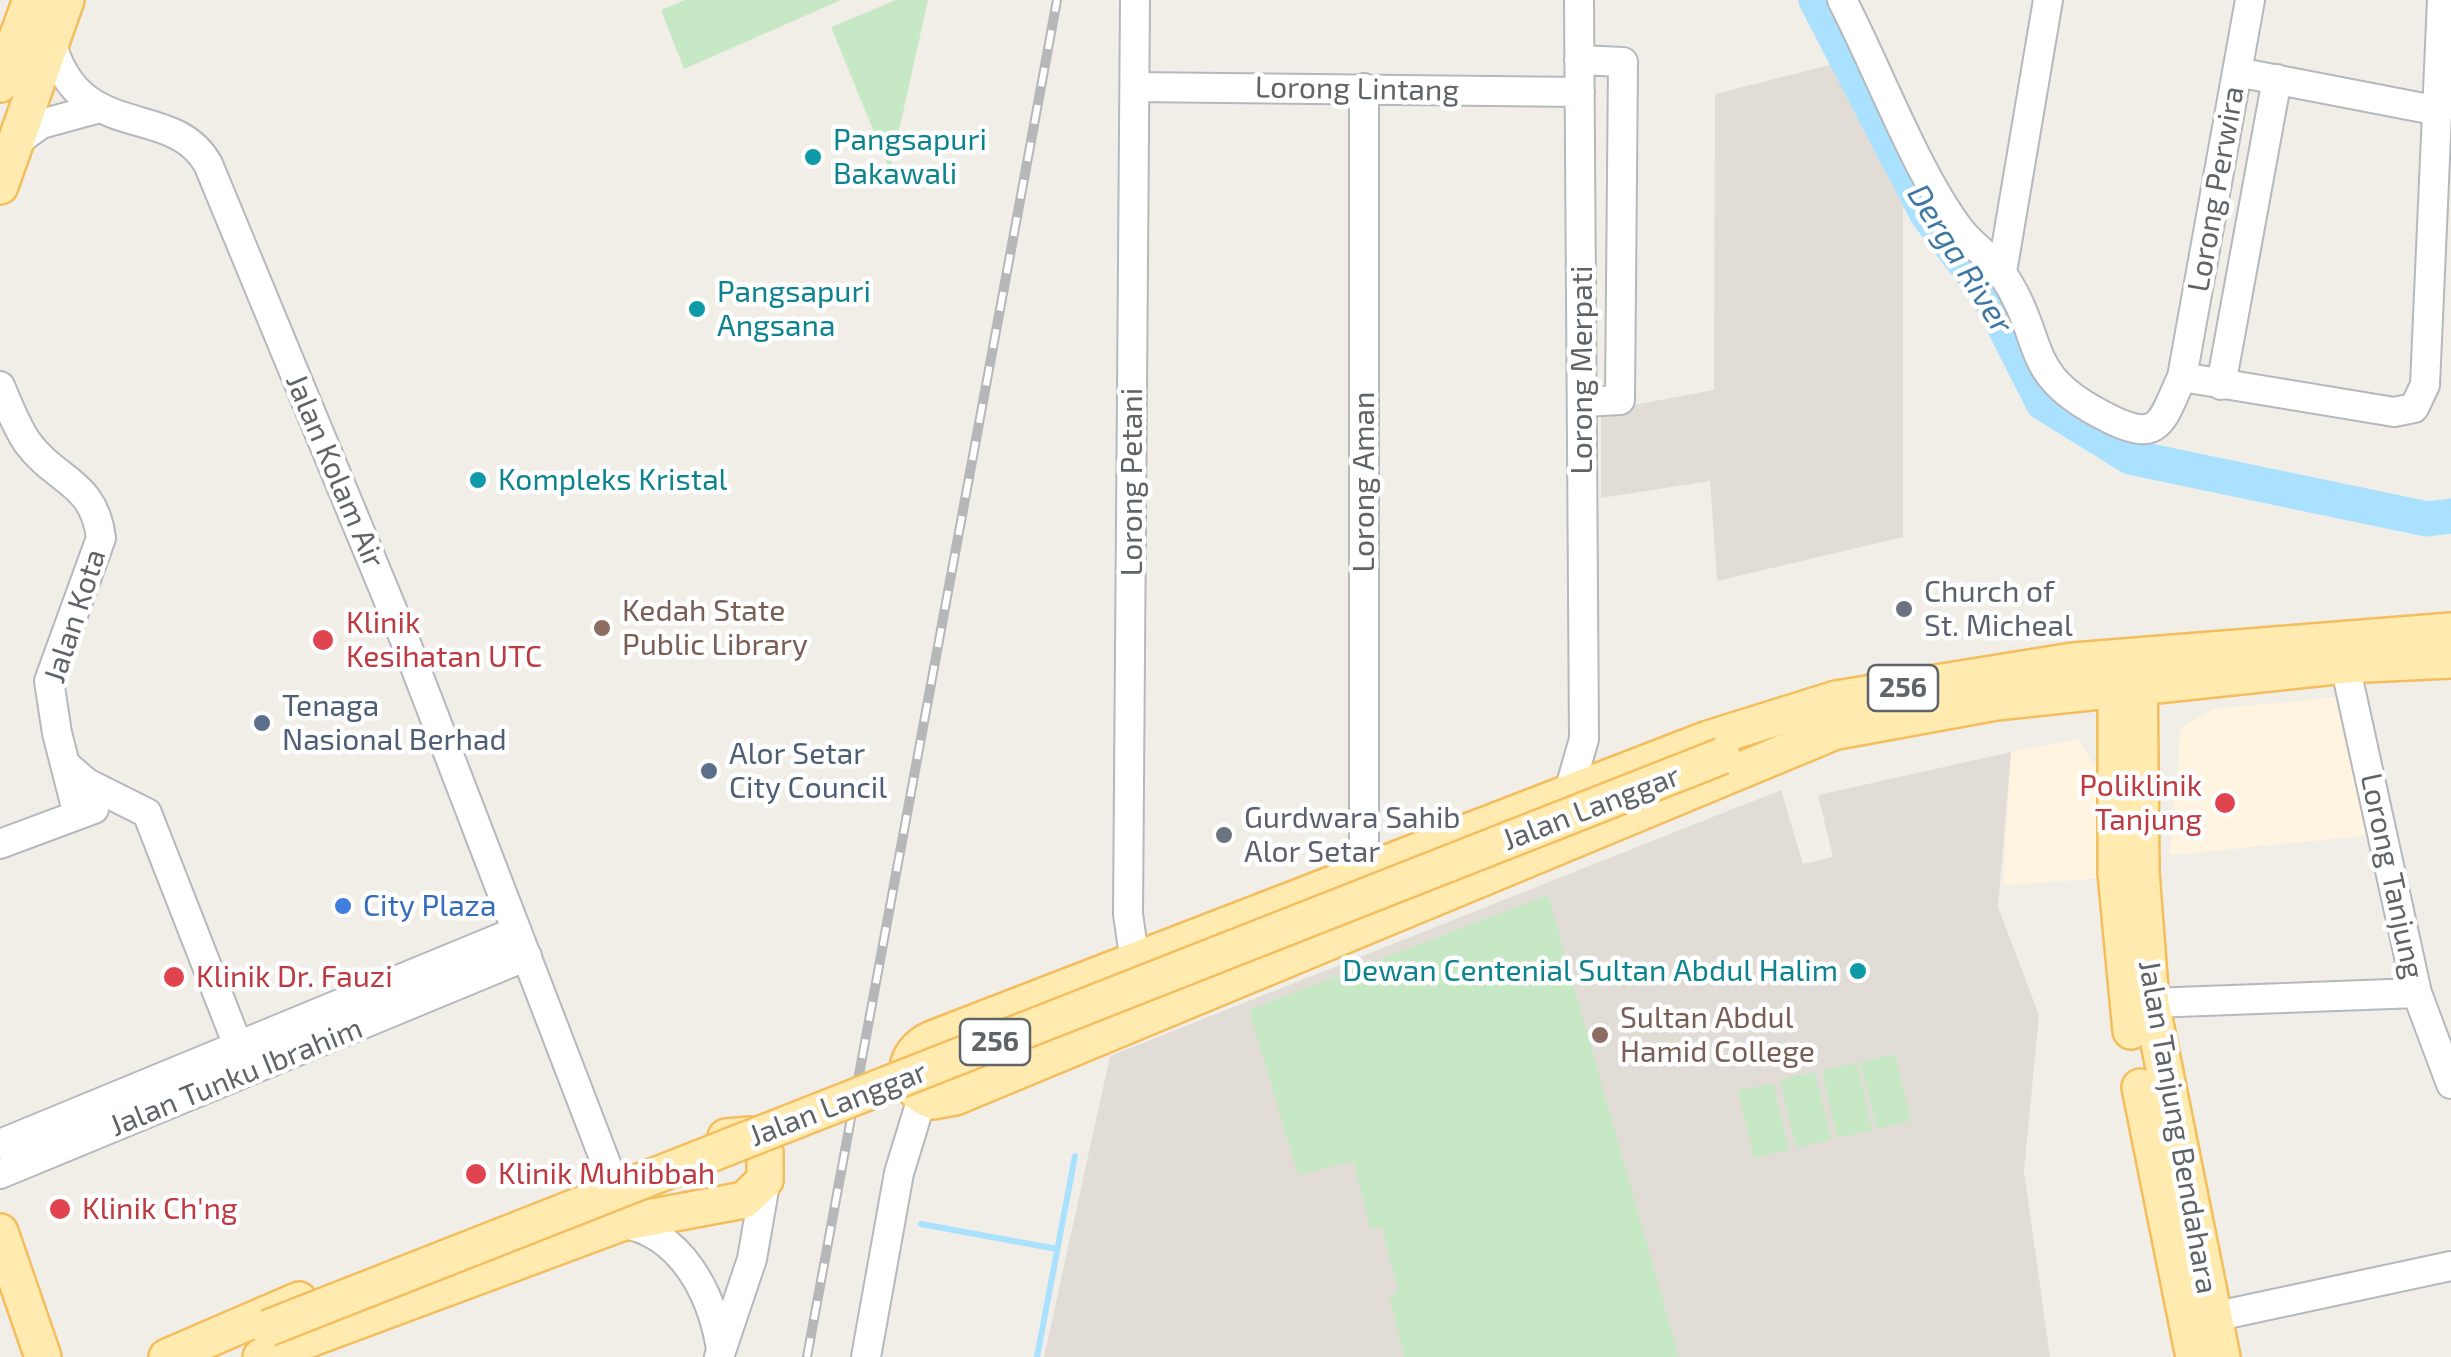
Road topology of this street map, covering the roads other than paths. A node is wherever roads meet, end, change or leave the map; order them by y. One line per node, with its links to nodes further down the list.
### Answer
1 (31, 0): 13 (main road)
2 (66, 0): 9 (main road)
3 (1134, 0): 14 (street, Lorong Petani)
4 (1578, 0): 10 (street, Lorong Merpati)
5 (1842, 0): 21 (street)
6 (2048, 0): 21 (street)
7 (2250, 0): 11 (street, Lorong Perwira)
8 (2442, 0): 18 (street)
9 (51, 42): 17 (street, Jalan Kolam Air); 19 (main road)
10 (1580, 60): 16 (street, Lorong Merpati); 25 (street)
11 (2236, 72): 12 (street); 22 (street, Lorong Perwira)
12 (2277, 79): 18 (street); 23 (street)
13 (0, 84)
14 (1135, 87): 15 (street, Lorong Lintang); 45 (street, Lorong Petani)
15 (1364, 88): 16 (street, Lorong Lintang); 43 (street, Lorong Aman)
16 (1580, 92): 25 (street, Lorong Merpati)
17 (96, 109): 19 (street); 44 (street, Jalan Kolam Air)
18 (2443, 130): 23 (street)
19 (15, 143): 20 (main road)
20 (0, 186)
21 (2002, 272): 22 (street, Lorong Perwira)
22 (2182, 377): 23 (street)
23 (2221, 385)
24 (0, 386): 27 (street, Jalan Kota)
25 (1583, 402): 35 (street, Lorong Merpati)
26 (0, 439): 27 (street)
27 (28, 444): 36 (street, Jalan Kota)
28 (2451, 631): 31 (main road, Jalan Langgar / 256)
29 (2451, 660): 30 (main road, Jalan Langgar / 256)
30 (2346, 665): 32 (main road, Jalan Langgar / 256); 46 (street, Lorong Tanjung)
31 (2128, 672): 32 (main road, Jalan Langgar / 256); 33 (main road, Jalan Langgar / 256); 34 (main road, Jalan Langgar / 256); 38 (main road, Jalan Tanjung Bendahara)
32 (2206, 679): 38 (main road)
33 (2063, 694): 34 (main road, Jalan Langgar / 256); 38 (main road)
34 (1840, 714): 37 (main road); 50 (main road); 59 (main road, Jalan Langgar / 256, bridge)
35 (1584, 740): 37 (street); 39 (street, Lorong Merpati)
36 (65, 764): 40 (street); 41 (street, Jalan Kota)
37 (1632, 770): 39 (main road)
38 (2129, 777): 47 (main road, Jalan Tanjung Bendahara); 65 (main road, Jalan Tanjung Bendahara)
39 (1568, 795): 43 (main road)
40 (139, 806): 41 (street); 48 (street)
41 (78, 815): 42 (street)
42 (0, 844)
43 (1364, 874): 45 (main road)
44 (522, 944): 48 (street, Jalan Tunku Ibrahim); 54 (street, Jalan Kolam Air)
45 (1135, 964): 50 (main road)
46 (2417, 993): 47 (street); 49 (street, Lorong Tanjung)
47 (2151, 1003): 58 (main road, Jalan Tanjung Bendahara)
48 (243, 1059): 51 (street, Jalan Tunku Ibrahim); 53 (street, Jalan Tunku Ibrahim)
49 (2451, 1084)
50 (922, 1098): 64 (street)
51 (0, 1144)
52 (767, 1172): 54 (main road); 55 (main road); 60 (street)
53 (0, 1174)
54 (612, 1180): 62 (main road)
55 (622, 1223): 59 (main road); 60 (street)
56 (1, 1238): 61 (main road)
57 (2451, 1266): 58 (street)
58 (2214, 1317): 66 (main road, Jalan Tanjung Bendahara)
59 (264, 1343): 63 (main road, Jalan Langgar / 256)
60 (720, 1353)
61 (43, 1357)
62 (167, 1357)
63 (199, 1357)
64 (866, 1357)
65 (2194, 1357)
66 (2222, 1357)

